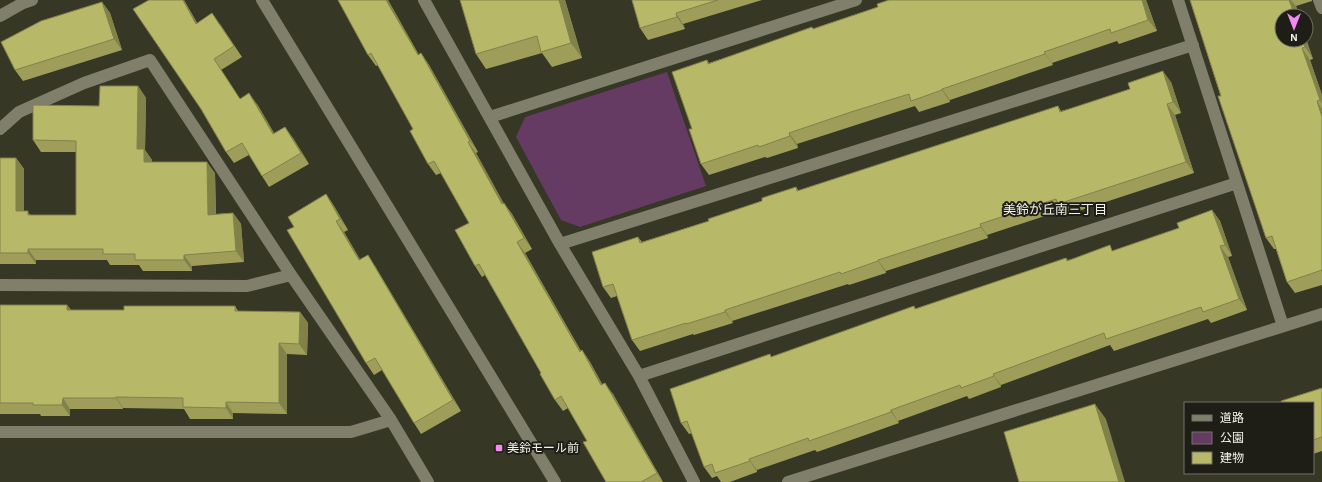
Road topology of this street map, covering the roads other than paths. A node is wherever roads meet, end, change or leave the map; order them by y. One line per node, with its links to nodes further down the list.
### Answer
1 (32, 0): 8 (street)
2 (262, 0): 22 (street)
3 (424, 0): 10 (street)
4 (856, 0): 10 (street)
5 (1178, 0): 9 (street)
6 (1319, 0): 7 (street)
7 (1322, 8)
8 (0, 16)
9 (1193, 45): 12 (street); 13 (street)
10 (490, 117): 13 (street)
11 (0, 129): 14 (street)
12 (1238, 183): 17 (street); 18 (street)
13 (560, 244): 18 (street)
14 (291, 276): 15 (street); 19 (street)
15 (0, 285)
16 (1322, 314): 17 (street)
17 (1283, 326): 24 (street)
18 (639, 376): 23 (street)
19 (391, 420): 20 (street); 21 (street)
20 (0, 432)
21 (428, 482)
22 (554, 482)
23 (694, 482)
24 (788, 482)

